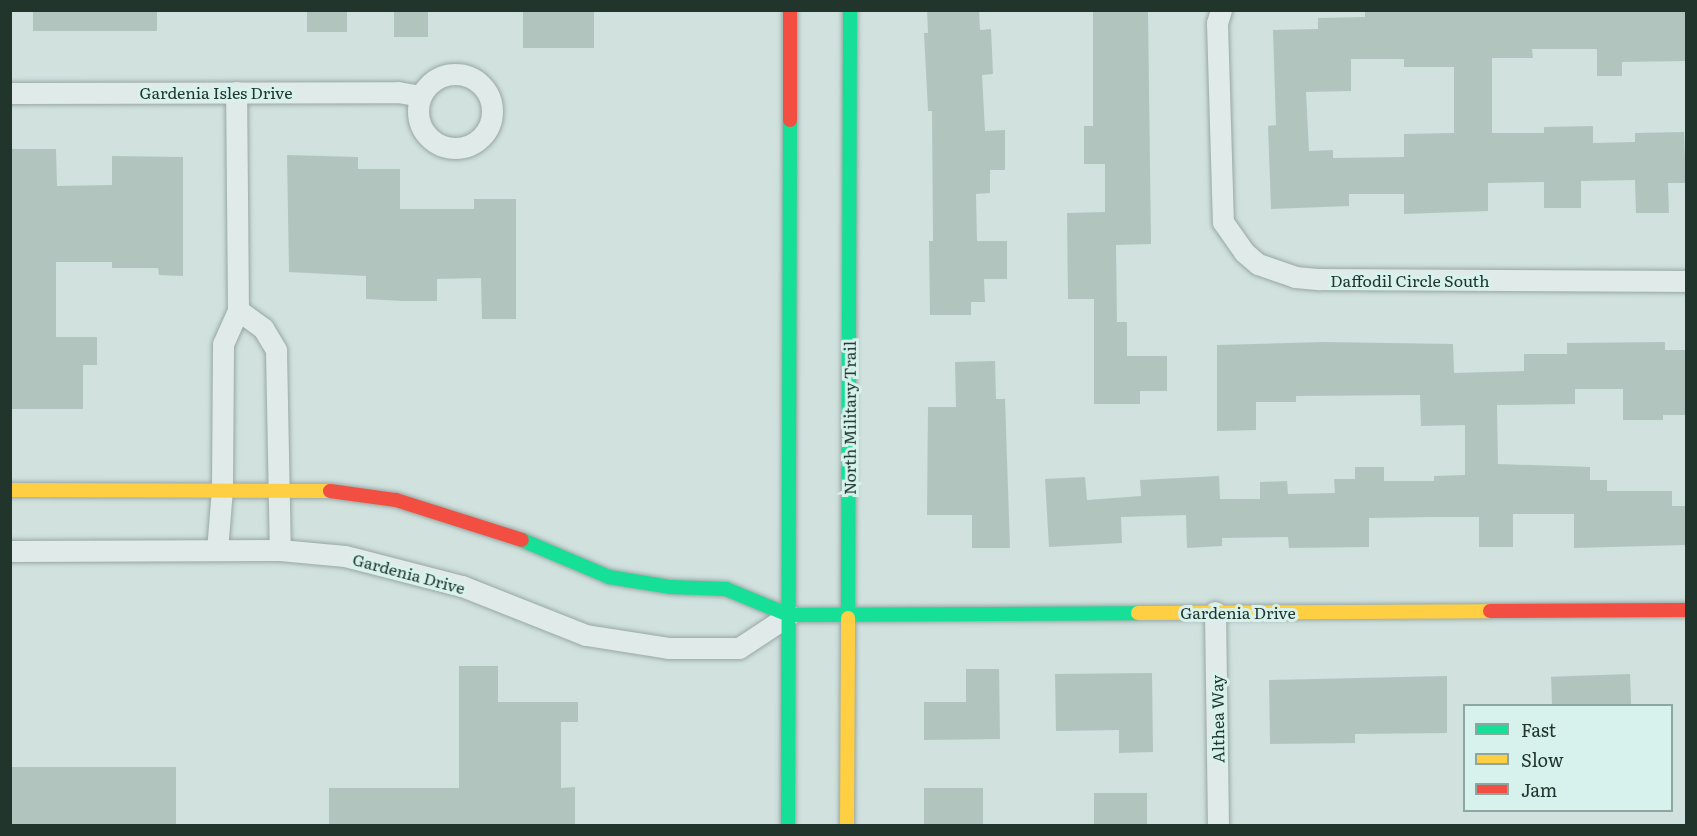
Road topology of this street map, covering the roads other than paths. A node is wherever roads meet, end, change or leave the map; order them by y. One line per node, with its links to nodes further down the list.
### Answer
1 (790, 10): 17 (street)
2 (850, 10): 18 (street, North Military Trail)
3 (1221, 10): 7 (street, Daffodil Circle South)
4 (236, 92): 5 (street, Gardenia Isles Drive); 6 (street, Gardenia Isles Drive); 8 (street)
5 (10, 93)
6 (421, 96)
7 (1686, 281)
8 (238, 310): 10 (street); 11 (street)
9 (10, 489): 10 (street, Gardenia Drive)
10 (222, 489): 11 (street, Gardenia Drive); 12 (street)
11 (278, 490): 13 (street); 17 (street, Gardenia Drive)
12 (217, 550): 13 (street, Gardenia Drive); 14 (street, Gardenia Drive)
13 (280, 550): 17 (street, Gardenia Drive)
14 (10, 551)
15 (1686, 610): 16 (street, Gardenia Drive)
16 (1215, 612): 18 (street, Gardenia Drive); 21 (street, Althea Way)
17 (789, 615): 18 (street, Gardenia Drive); 19 (street)
18 (848, 615): 20 (street, North Military Trail)
19 (788, 825)
20 (847, 825)
21 (1218, 825)

